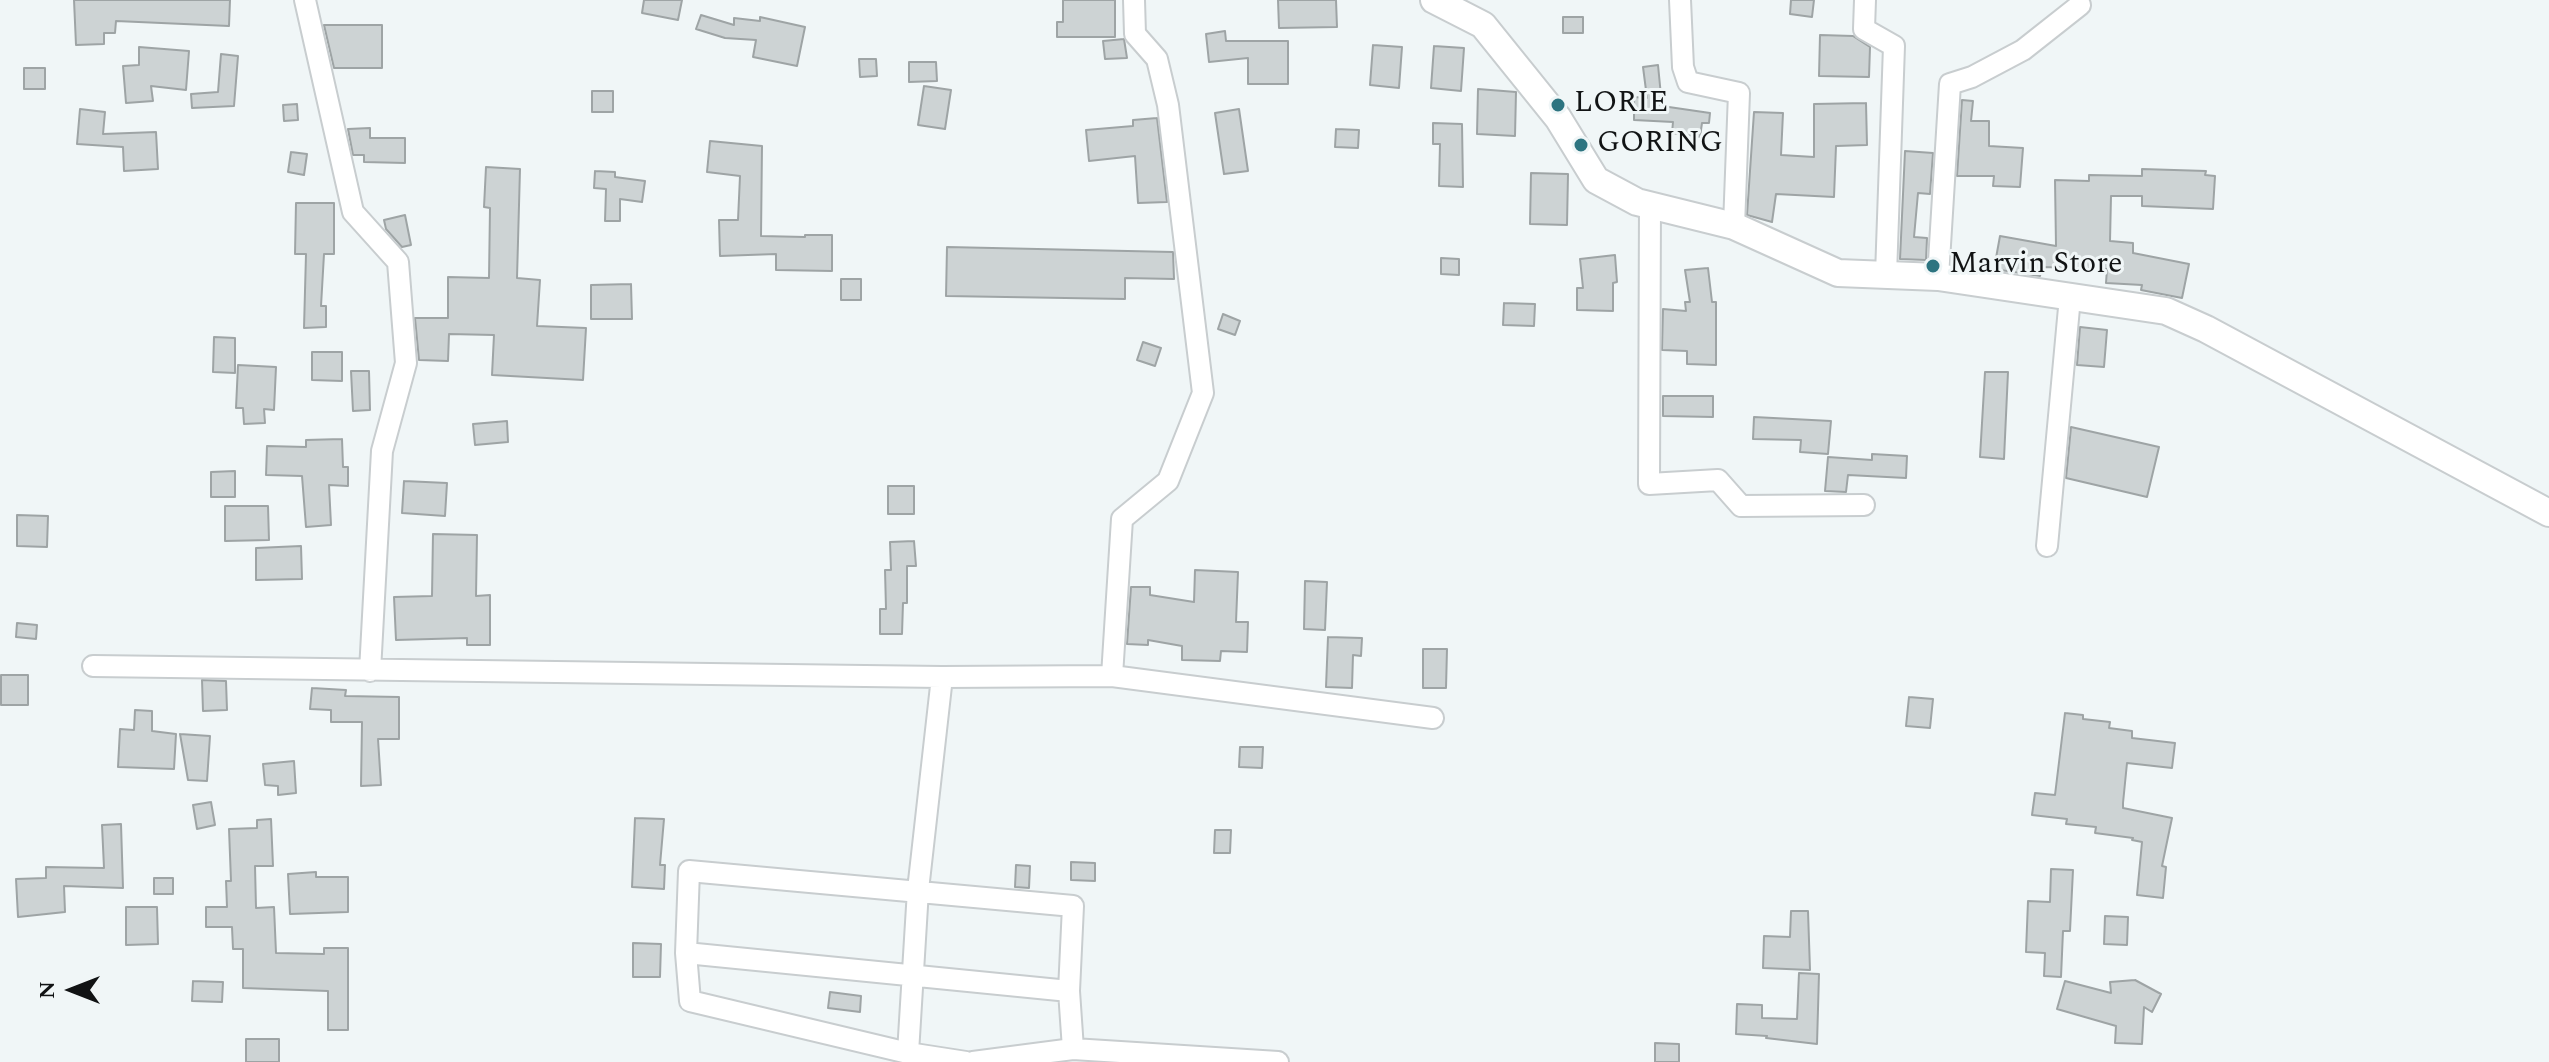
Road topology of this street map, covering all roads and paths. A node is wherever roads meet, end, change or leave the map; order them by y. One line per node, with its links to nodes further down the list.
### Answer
1 (305, 0): 16 (street)
2 (1134, 0): 17 (street)
3 (1434, 0): 7 (street)
4 (1680, 0): 8 (street)
5 (1865, 0): 9 (street)
6 (2080, 5): 10 (street)
7 (1650, 204): 8 (street); 12 (street)
8 (1734, 226): 9 (street)
9 (1886, 275): 10 (street)
10 (1938, 277): 11 (street)
11 (2070, 297): 13 (street); 14 (street)
12 (1864, 505)
13 (2549, 513)
14 (2047, 546)
15 (93, 666): 16 (street)
16 (370, 671): 18 (street)
17 (1112, 676): 18 (street); 19 (street)
18 (942, 677): 20 (street)
19 (1433, 718)
20 (918, 890): 21 (street); 22 (street); 23 (street)
21 (686, 953): 22 (street); 25 (street)
22 (912, 975): 23 (street); 25 (street)
23 (1069, 991): 24 (street)
24 (1073, 1049): 27 (street); 28 (street)
25 (908, 1053): 26 (street)
26 (966, 1062)
27 (973, 1062)
28 (1278, 1062)

